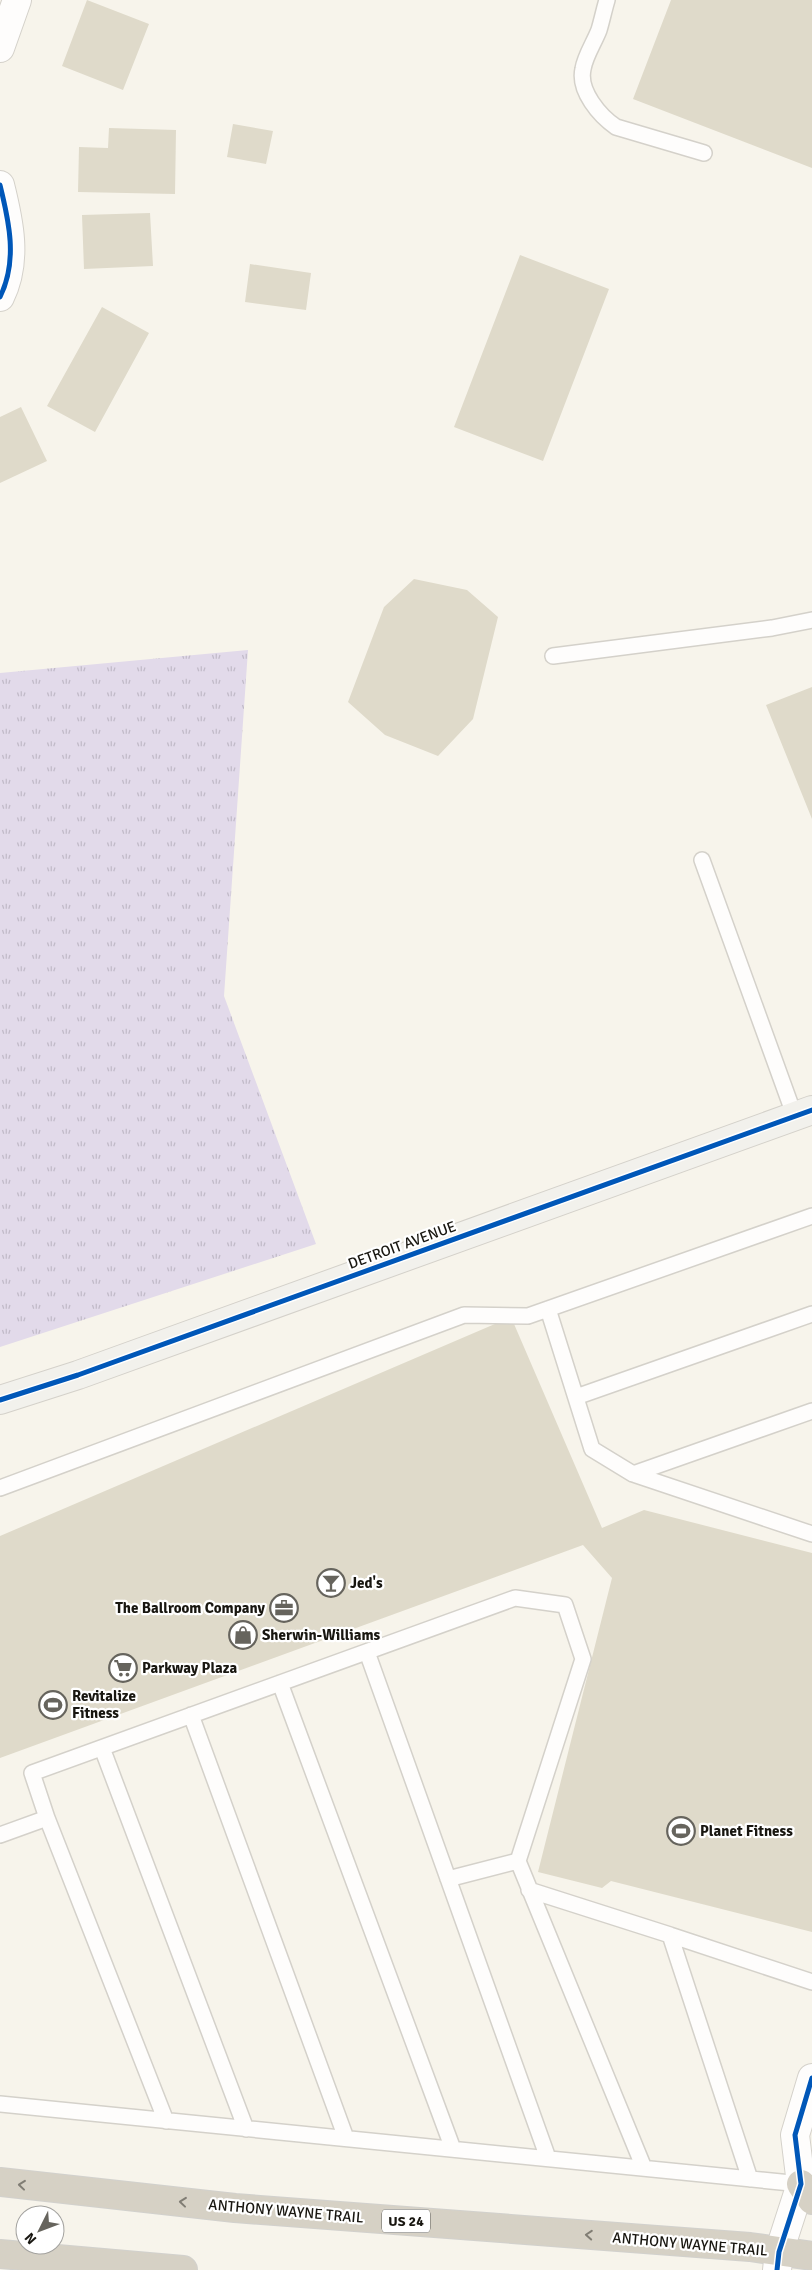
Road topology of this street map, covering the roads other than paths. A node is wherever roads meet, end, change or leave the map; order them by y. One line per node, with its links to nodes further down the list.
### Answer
1 (17, 0): 3 (street)
2 (607, 0): 4 (lane)
3 (0, 48)
4 (704, 153)
5 (0, 185): 6 (street)
6 (0, 297)
7 (812, 620): 8 (lane)
8 (553, 656)
9 (702, 860): 10 (lane)
10 (804, 1114): 15 (street, DETROIT AVENUE)
11 (812, 1216): 12 (lane)
12 (548, 1309): 14 (lane); 18 (lane)
13 (812, 1314): 14 (lane)
14 (576, 1397): 17 (lane)
15 (0, 1400)
16 (812, 1411): 17 (lane)
17 (632, 1474): 19 (lane)
18 (0, 1488)
19 (812, 1534)
20 (367, 1652): 21 (lane); 26 (lane); 27 (lane)
21 (280, 1683): 22 (lane); 36 (lane)
22 (191, 1715): 23 (lane); 35 (lane)
23 (102, 1748): 24 (lane); 34 (lane)
24 (47, 1818): 25 (lane); 33 (lane)
25 (0, 1834)
26 (518, 1861): 27 (lane); 28 (lane)
27 (448, 1879): 37 (lane)
28 (529, 1890): 29 (lane); 38 (lane)
29 (670, 1935): 30 (lane); 39 (lane)
30 (812, 1982)
31 (812, 2078): 41 (street)
32 (0, 2104): 33 (lane)
33 (166, 2121): 34 (lane)
34 (246, 2129): 35 (lane)
35 (346, 2138): 36 (lane)
36 (453, 2149): 37 (lane)
37 (548, 2158): 38 (lane)
38 (644, 2168): 39 (lane)
39 (750, 2179): 41 (lane)
40 (0, 2182): 44 (highway, ANTHONY WAYNE TRAIL / US 24, one-way to 40)
41 (806, 2192): 44 (street)
42 (0, 2254): 45 (highway)
43 (812, 2256): 44 (highway, ANTHONY WAYNE TRAIL / US 24)
44 (778, 2261)
45 (183, 2270)

